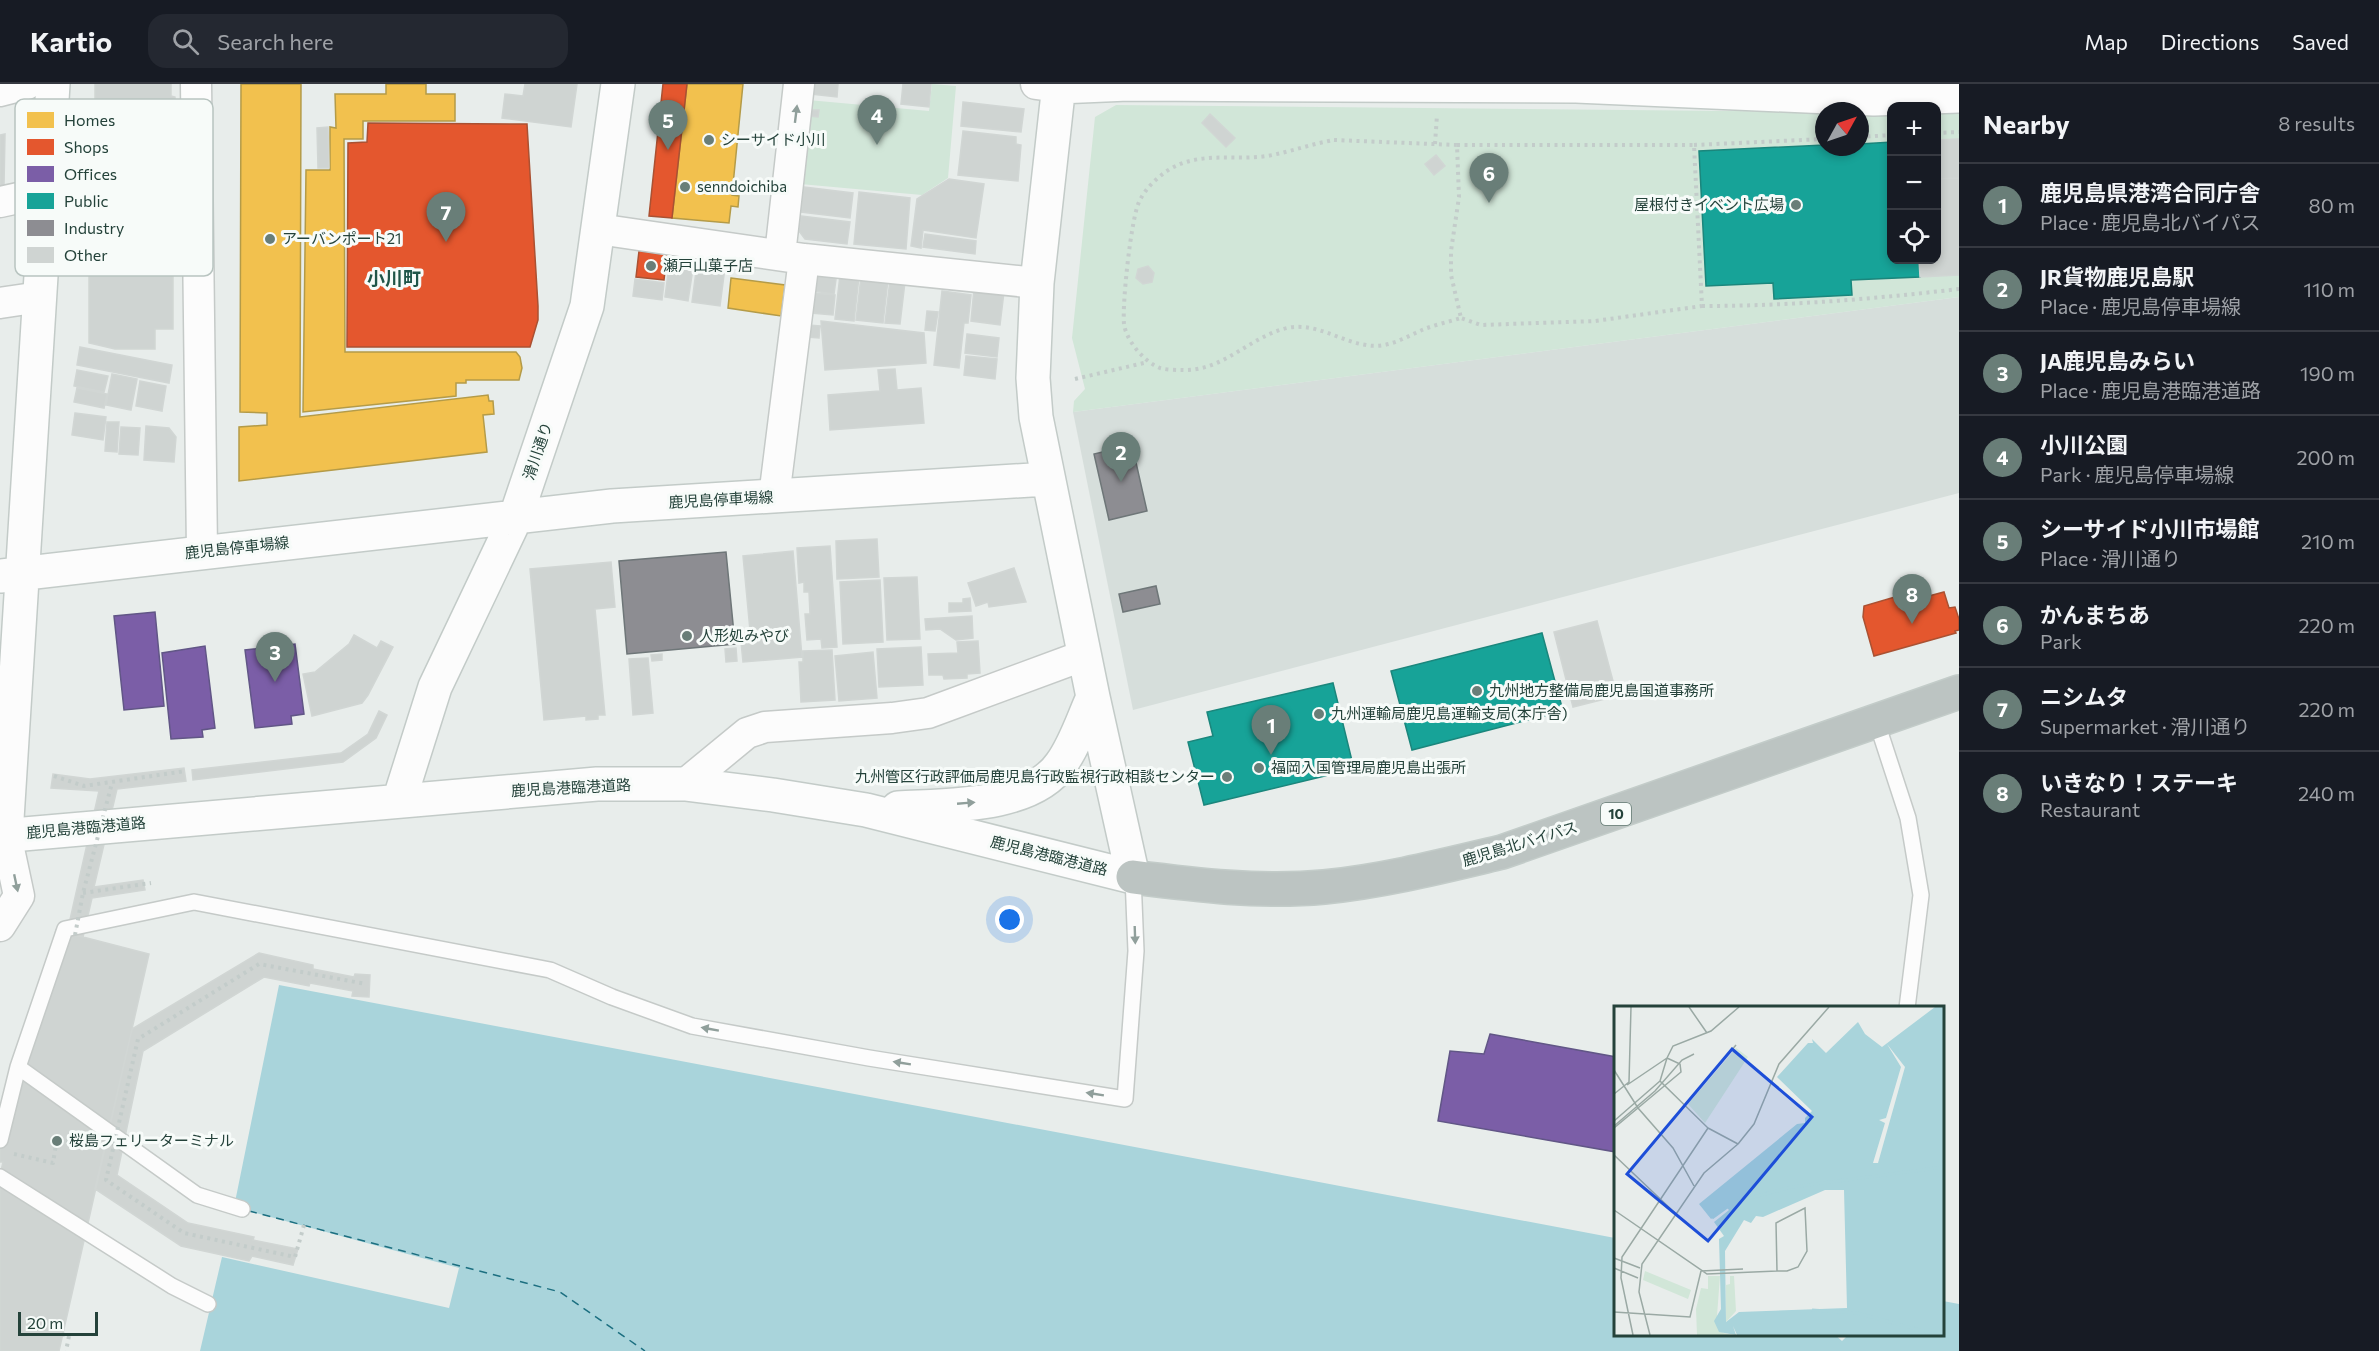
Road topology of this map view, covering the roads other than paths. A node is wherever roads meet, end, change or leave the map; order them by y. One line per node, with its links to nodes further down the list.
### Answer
1 (27, 84): 7 (street)
2 (53, 84): 9 (street)
3 (196, 84): 10 (street)
4 (618, 84): 13 (street, 滑川通り)
5 (799, 84): 14 (street, one-way to 5)
6 (1051, 85): 8 (street); 17 (street)
7 (0, 91)
8 (1959, 96)
9 (52, 99)
10 (196, 99)
11 (15, 199): 12 (street)
12 (0, 202)
13 (598, 229): 14 (street); 22 (street, 滑川通り)
14 (792, 257): 17 (street); 21 (street)
15 (41, 276): 18 (street)
16 (198, 276): 23 (street)
17 (1037, 283): 20 (street)
18 (40, 297): 19 (street); 24 (street)
19 (0, 303)
20 (1047, 479): 21 (street, 鹿児島停車場線); 25 (street)
21 (774, 497): 22 (street, 鹿児島停車場線)
22 (515, 519): 23 (street, 鹿児島停車場線); 30 (street, 滑川通り)
23 (202, 551): 24 (street, 鹿児島停車場線)
24 (11, 574): 32 (street)
25 (1085, 655): 27 (street); 29 (street)
26 (1959, 692): 28 (highway, 鹿児島北バイパス / 10)
27 (1093, 697): 31 (street, one-way to 27); 33 (street)
28 (1876, 720): 33 (highway, 鹿児島北バイパス / 10); 35 (lane)
29 (686, 784): 30 (street, 鹿児島港臨港道路); 31 (street, 鹿児島港臨港道路)
30 (399, 801): 32 (street, 鹿児島港臨港道路)
31 (866, 810): 33 (street, 鹿児島港臨港道路)
32 (3, 835): 34 (street, one-way to 34)
33 (1133, 877): 36 (lane, one-way to 36)
34 (0, 926)
35 (1907, 1006)
36 (18, 1066): 37 (lane); 39 (lane)
37 (0, 1140)
38 (0, 1177): 40 (lane)
39 (242, 1209)
40 (208, 1304)

